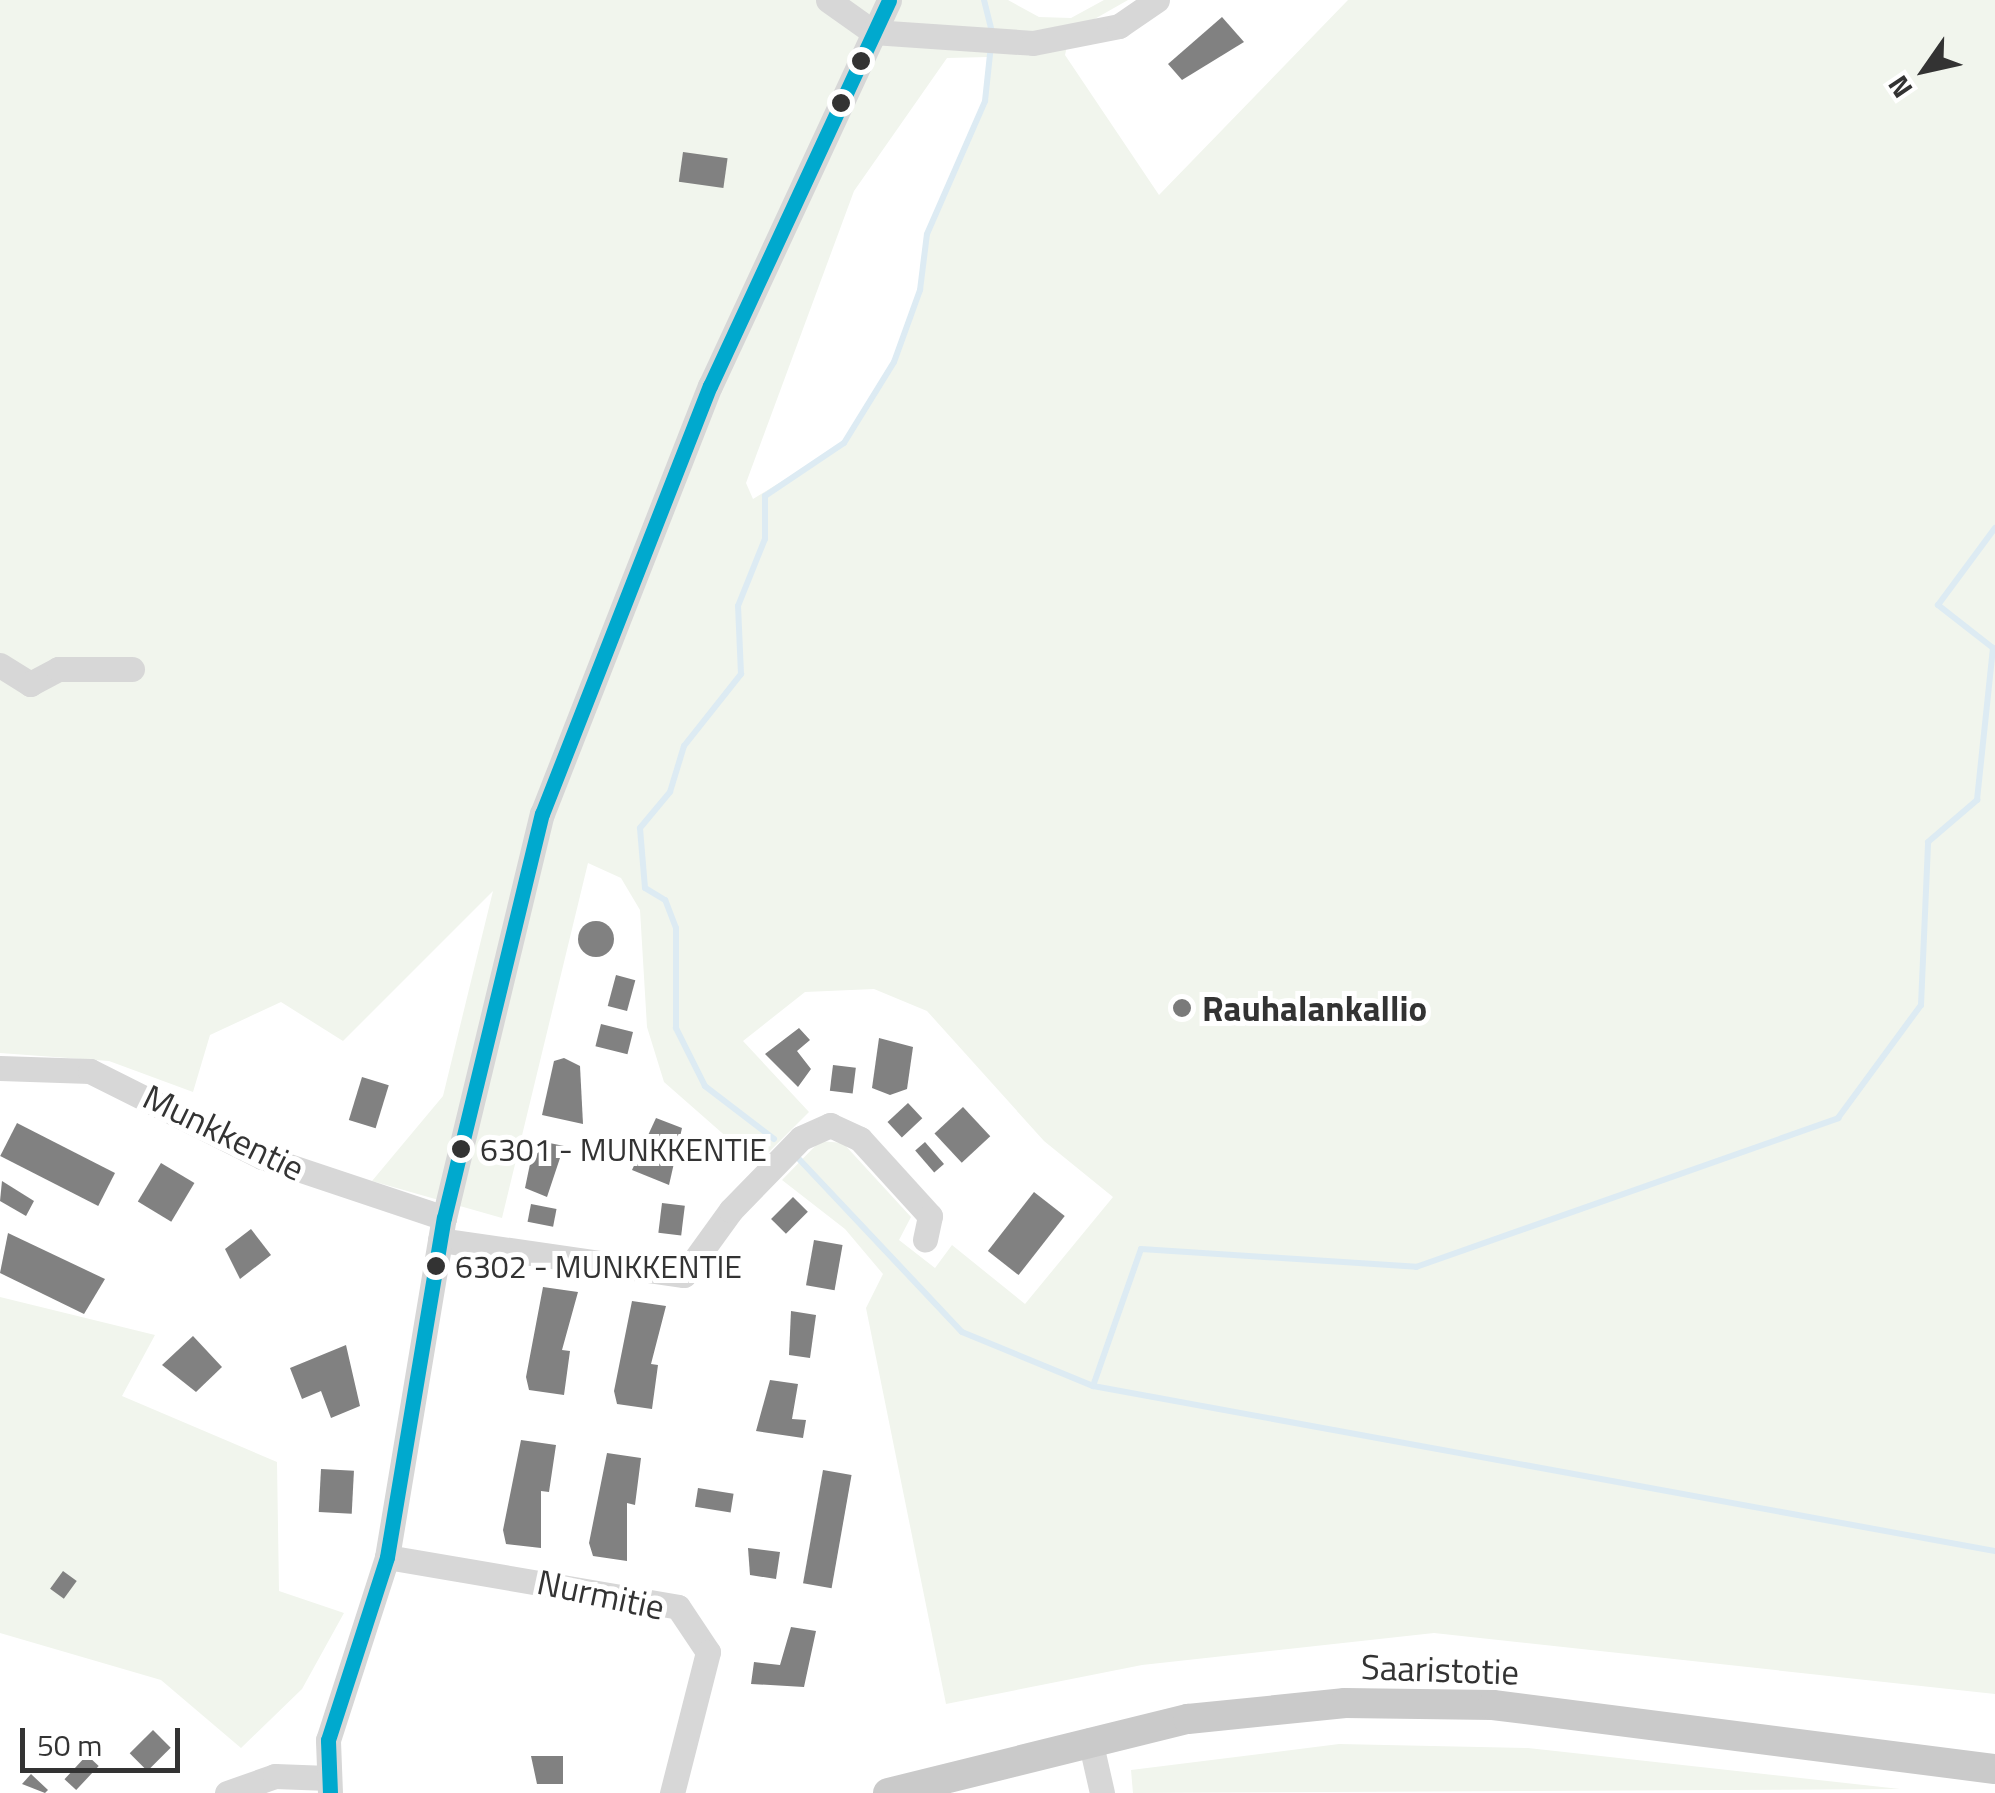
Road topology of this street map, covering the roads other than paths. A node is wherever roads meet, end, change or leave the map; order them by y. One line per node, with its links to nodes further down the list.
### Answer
1 (828, 0): 4 (street)
2 (888, 0): 4 (street)
3 (1157, 0): 4 (street)
4 (873, 32): 8 (street)
5 (0, 665): 6 (street)
6 (132, 669)
7 (0, 1068): 8 (street, Munkkentie)
8 (442, 1229): 9 (street, Munkkentie); 10 (street)
9 (925, 1239)
10 (387, 1557): 13 (street); 15 (street, Nurmitie)
11 (1090, 1740): 12 (main road, Saaristotie); 16 (main road, Saaristotie); 17 (street)
12 (1995, 1769)
13 (329, 1786): 14 (street)
14 (226, 1793)
15 (672, 1793)
16 (888, 1793)
17 (1102, 1793)

